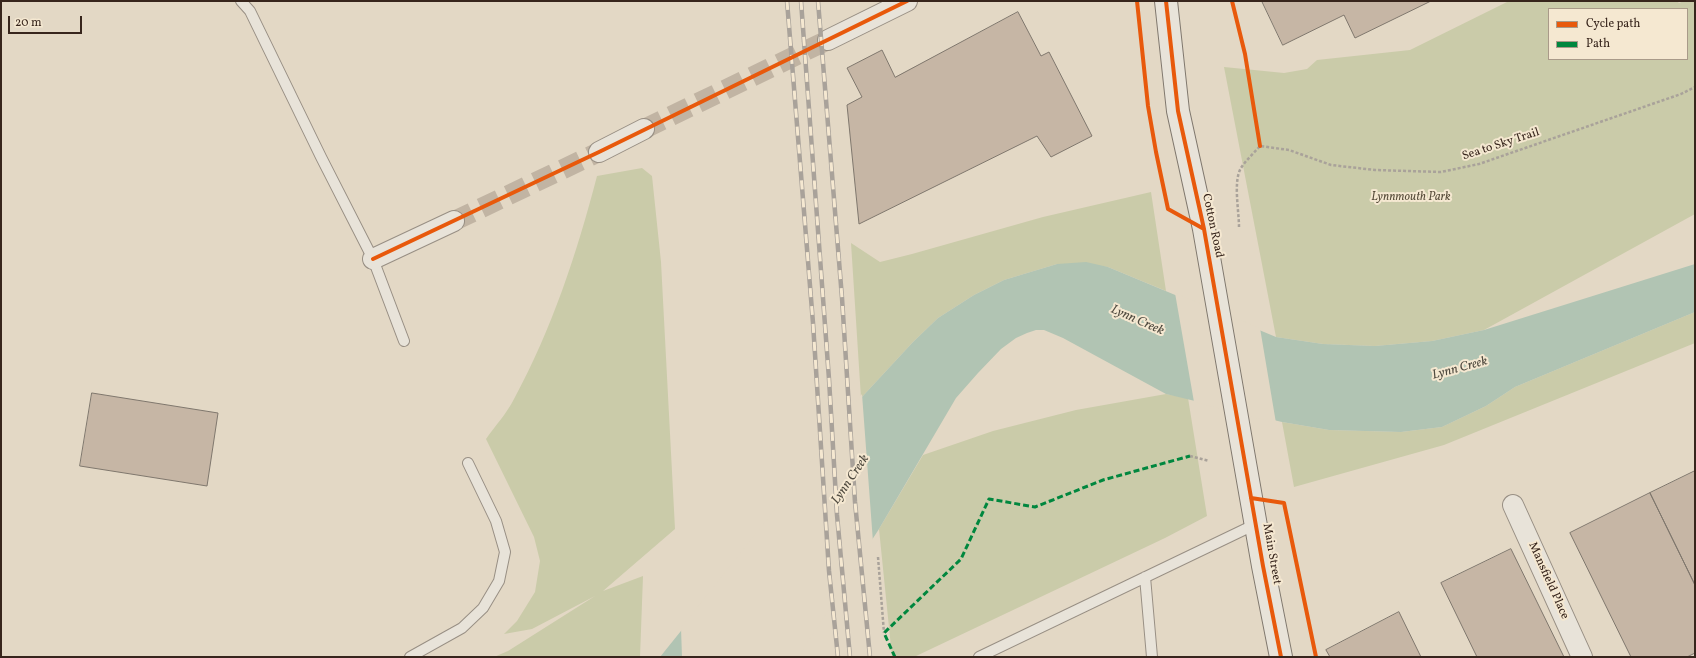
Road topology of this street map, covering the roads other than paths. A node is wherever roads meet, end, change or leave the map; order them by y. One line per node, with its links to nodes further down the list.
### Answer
1 (241, 1): 8 (lane)
2 (907, 1): 4 (street)
3 (1166, 1): 10 (main road, Cotton Road)
4 (828, 40)
5 (644, 130): 6 (street)
6 (599, 152)
7 (454, 221): 8 (street)
8 (373, 259): 9 (lane)
9 (404, 342)
10 (1244, 454): 13 (main road, Main Street)
11 (468, 463): 15 (lane)
12 (1513, 505): 19 (street, Mansfield Place)
13 (1256, 524): 14 (lane); 18 (main road, Main Street)
14 (1145, 577): 16 (lane); 17 (lane)
15 (410, 657)
16 (979, 657)
17 (1152, 657)
18 (1281, 657)
19 (1582, 657)

